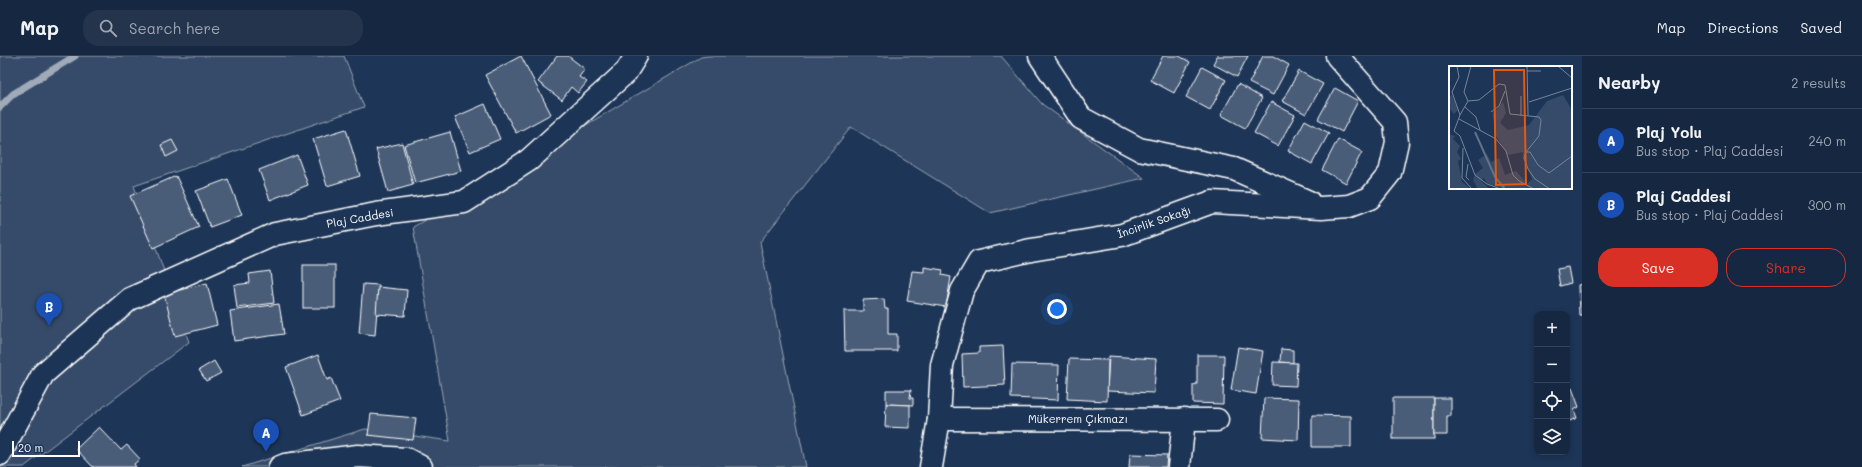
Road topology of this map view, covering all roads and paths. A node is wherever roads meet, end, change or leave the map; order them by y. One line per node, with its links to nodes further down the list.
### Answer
1 (636, 56): 8 (street, Plaj Caddesi)
2 (1040, 56): 4 (street)
3 (1337, 56): 4 (street, İncirlik Sokağı)
4 (1321, 208): 5 (street, İncirlik Sokağı)
5 (940, 419): 6 (street, Mükerrem Çıkmazı); 11 (street, İncirlik Sokağı)
6 (1184, 419): 7 (street, Mükerrem Çıkmazı); 12 (street)
7 (1217, 420)
8 (0, 454)
9 (280, 467): 10 (street)
10 (421, 467)
11 (931, 467)
12 (1179, 467)

